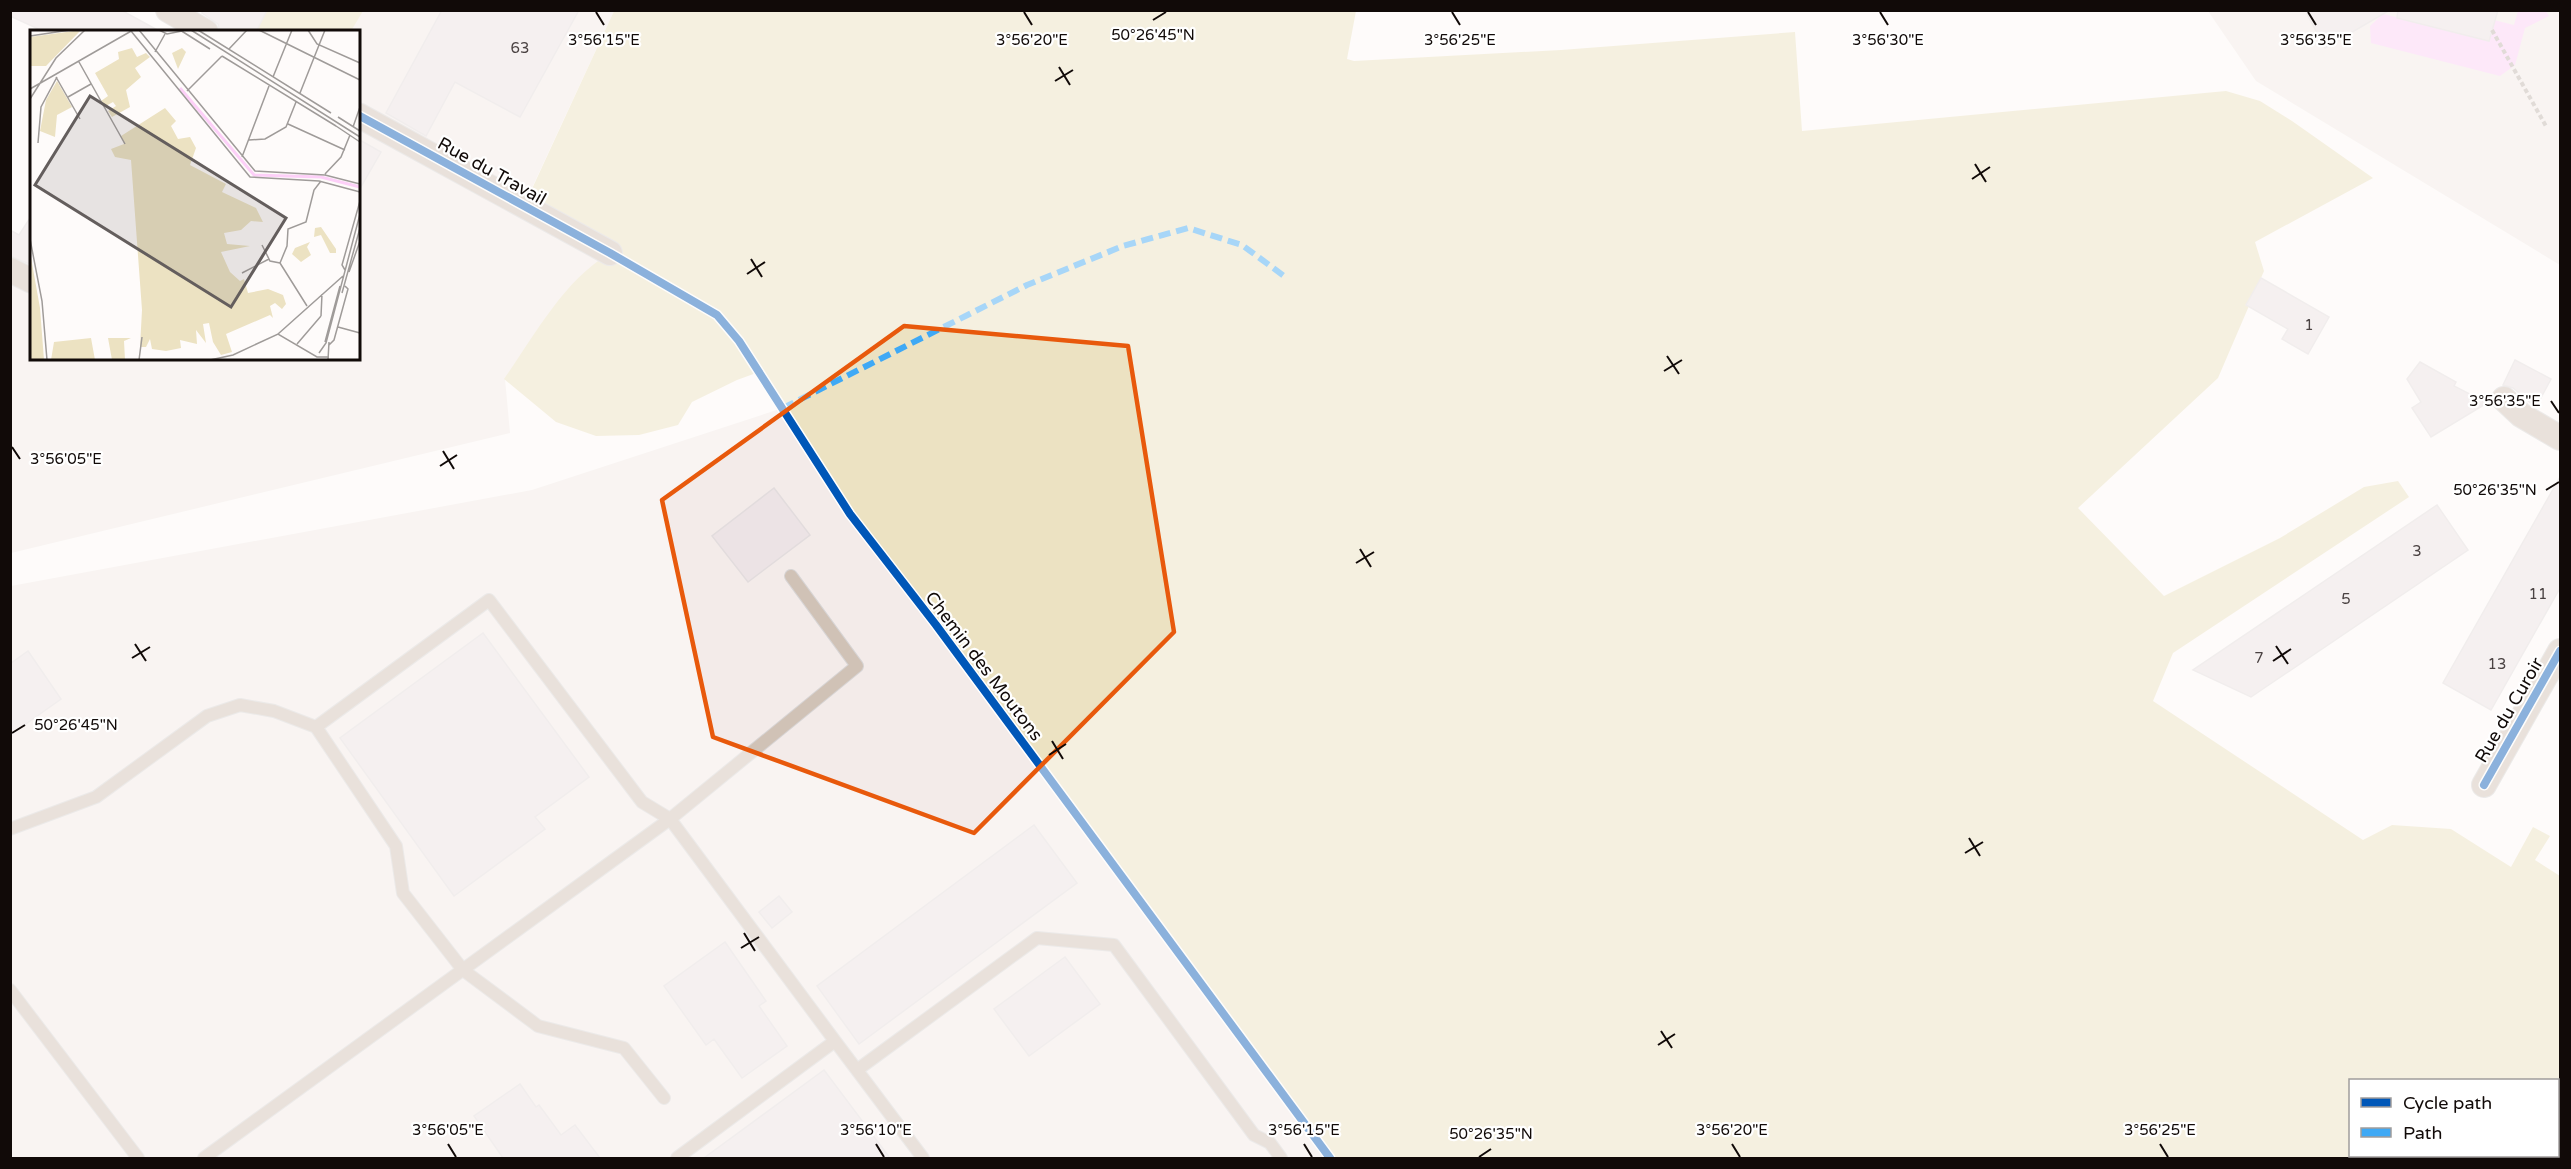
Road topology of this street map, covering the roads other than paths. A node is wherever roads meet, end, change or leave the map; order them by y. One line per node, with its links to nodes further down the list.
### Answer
1 (168, 10): 2 (street)
2 (203, 30)
3 (360, 116): 4 (street, Rue du Travail)
4 (610, 253)
5 (10, 270): 6 (street)
6 (30, 280)
7 (2504, 399): 8 (street)
8 (2560, 438)
9 (791, 576): 13 (lane)
10 (2560, 651): 12 (street, Rue du Curoir)
11 (316, 727): 13 (lane); 14 (lane); 15 (lane)
12 (2484, 784)
13 (670, 819): 15 (lane); 17 (lane)
14 (10, 829)
15 (463, 970): 19 (lane); 21 (lane)
16 (10, 990): 20 (lane)
17 (835, 1041): 18 (lane); 22 (lane)
18 (857, 1070): 23 (lane); 24 (lane)
19 (664, 1098)
20 (138, 1158)
21 (204, 1158)
22 (677, 1158)
23 (923, 1158)
24 (1281, 1158)

